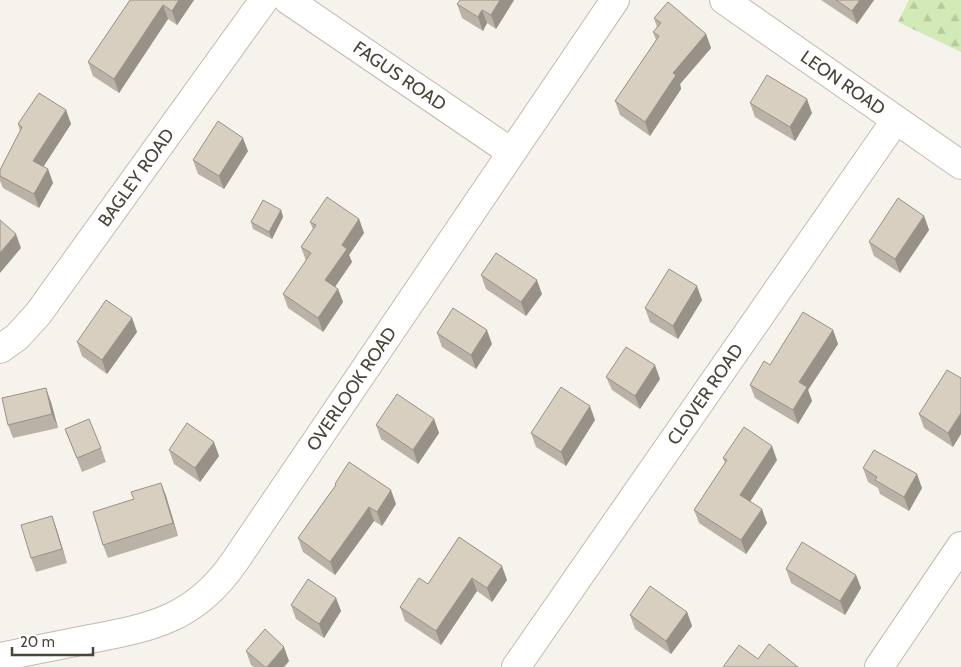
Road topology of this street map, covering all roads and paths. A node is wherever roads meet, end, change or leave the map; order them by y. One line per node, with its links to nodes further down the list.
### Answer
1 (264, 0): 8 (street, BAGLEY ROAD)
2 (288, 0): 6 (street, FAGUS ROAD)
3 (615, 0): 6 (street, OVERLOOK ROAD)
4 (724, 0): 5 (street, LEON ROAD)
5 (896, 121): 7 (street, LEON ROAD); 11 (street, CLOVER ROAD)
6 (511, 152): 10 (street, OVERLOOK ROAD)
7 (961, 166)
8 (0, 349)
9 (961, 546): 12 (street)
10 (0, 657)
11 (516, 667)
12 (879, 667)

